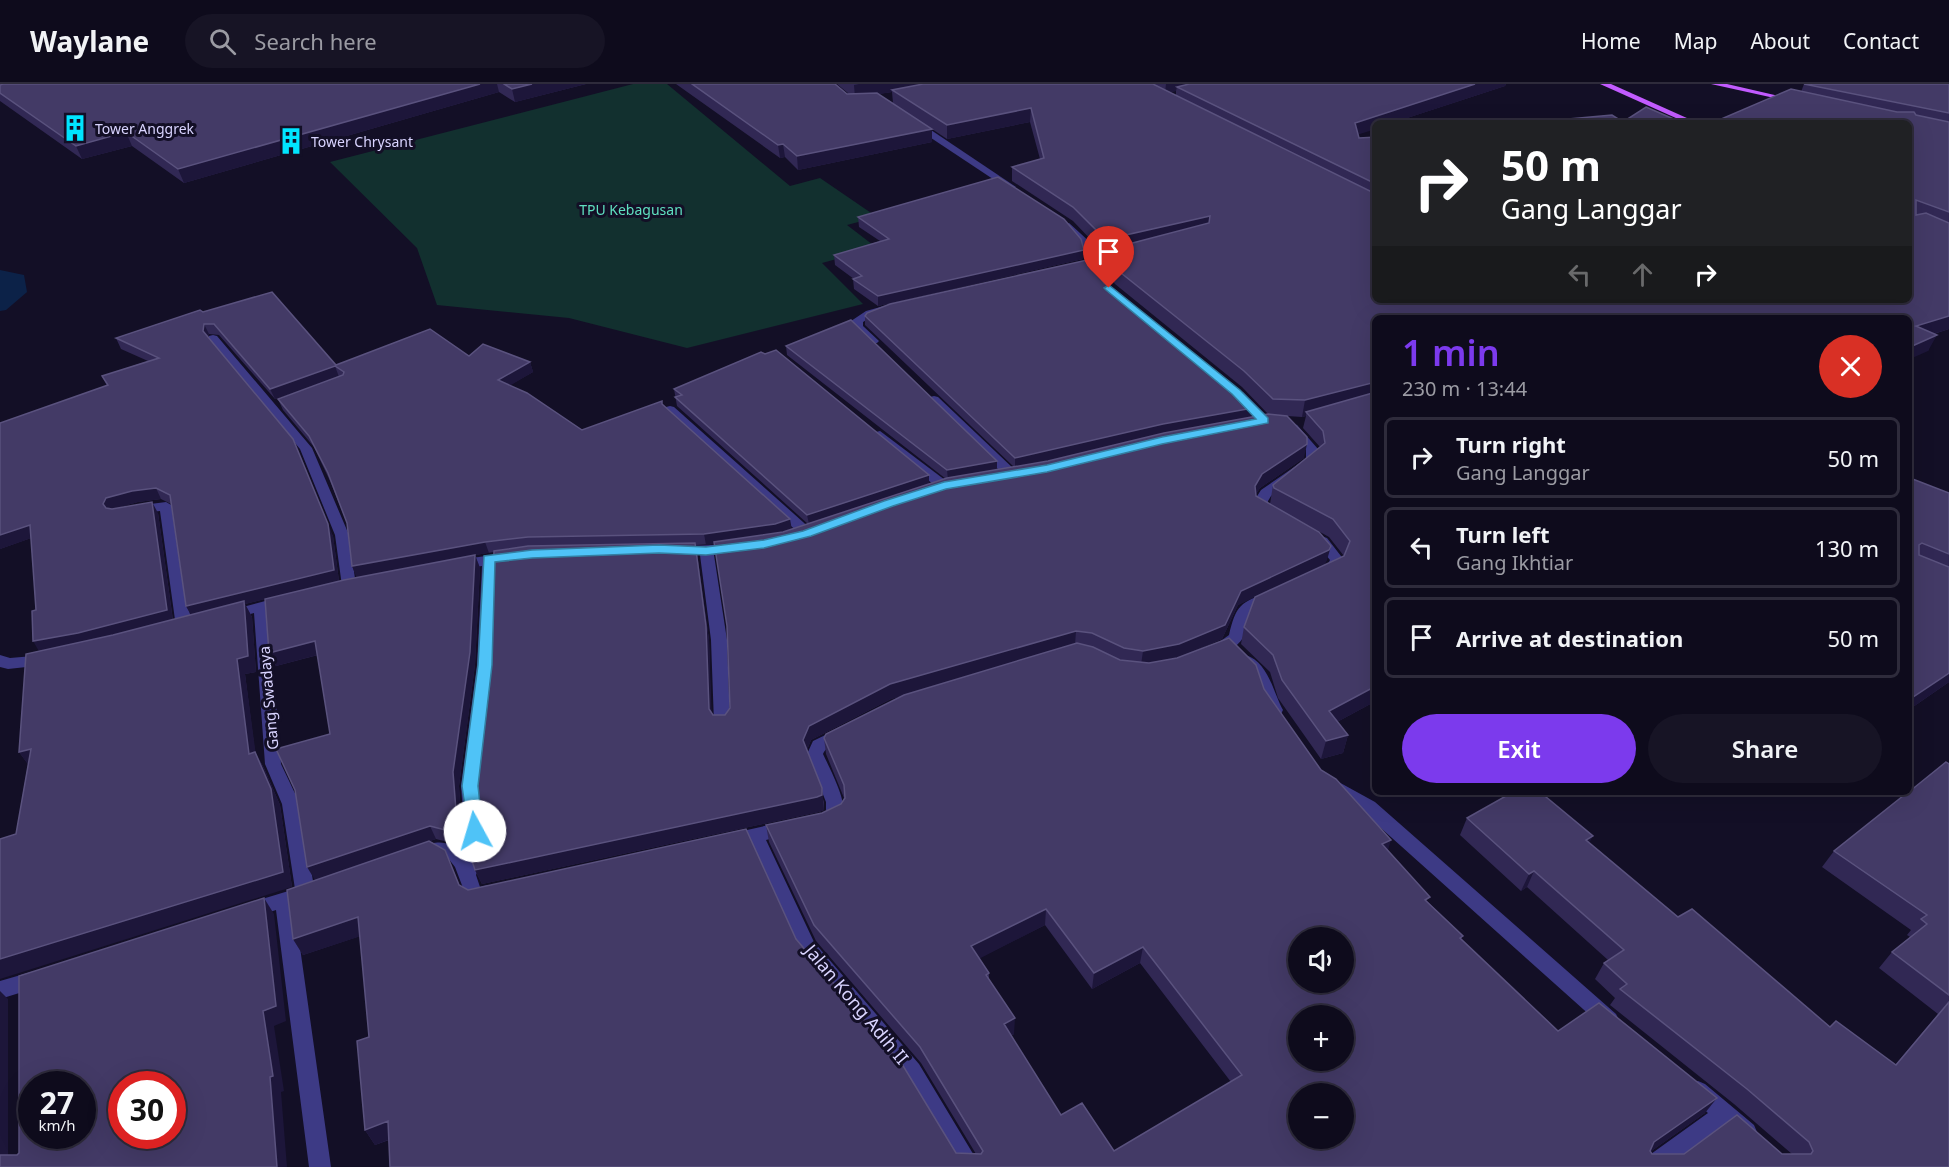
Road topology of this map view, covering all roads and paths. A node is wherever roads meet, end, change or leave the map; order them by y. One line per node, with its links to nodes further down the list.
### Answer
1 (1604, 84): 5 (main road)
2 (1715, 84): 3 (main road)
3 (1806, 103)
4 (910, 120): 6 (street)
5 (1687, 120)
6 (1018, 192)
7 (1058, 218): 9 (street)
8 (1136, 251): 9 (street)
9 (1091, 263): 10 (street); 11 (street)
10 (1056, 271)
11 (1103, 281)
12 (893, 307): 14 (street)
13 (213, 338): 34 (street)
14 (884, 352)
15 (1227, 385): 22 (street)
16 (926, 393): 19 (street)
17 (670, 410): 25 (street)
18 (869, 426): 20 (street)
19 (1011, 475)
20 (927, 491)
21 (117, 514): 39 (street)
22 (1287, 523)
23 (824, 527): 25 (street)
24 (1304, 532): 33 (street)
25 (807, 533): 26 (street)
26 (788, 539)
27 (749, 546): 29 (street)
28 (659, 549): 29 (street)
29 (706, 551): 44 (street)
30 (532, 554): 31 (street)
31 (489, 559): 32 (street); 51 (street)
32 (442, 568)
33 (1313, 578)
34 (349, 586)
35 (1284, 592): 40 (street)
36 (294, 599): 37 (street)
37 (261, 606): 38 (street); 53 (street, Gang Swadaya)
38 (217, 618)
39 (184, 626)
40 (1230, 645): 41 (street); 46 (street)
41 (1200, 656)
42 (56, 657): 43 (street)
43 (0, 660)
44 (722, 723)
45 (859, 725): 48 (street)
46 (1286, 725)
47 (1324, 780): 58 (street)
48 (755, 835): 49 (street); 63 (street, Jalan Kong Adih II)
49 (708, 845)
50 (415, 856): 51 (street)
51 (466, 875): 52 (street)
52 (498, 891)
53 (284, 901): 54 (street); 62 (street)
54 (232, 916)
55 (52, 975): 56 (street)
56 (10, 988): 57 (street)
57 (20, 1008)
58 (1623, 1033)
59 (1688, 1084): 60 (street)
60 (1725, 1113): 61 (street); 64 (street)
61 (1760, 1144)
62 (320, 1167)
63 (970, 1167)
64 (1652, 1167)

